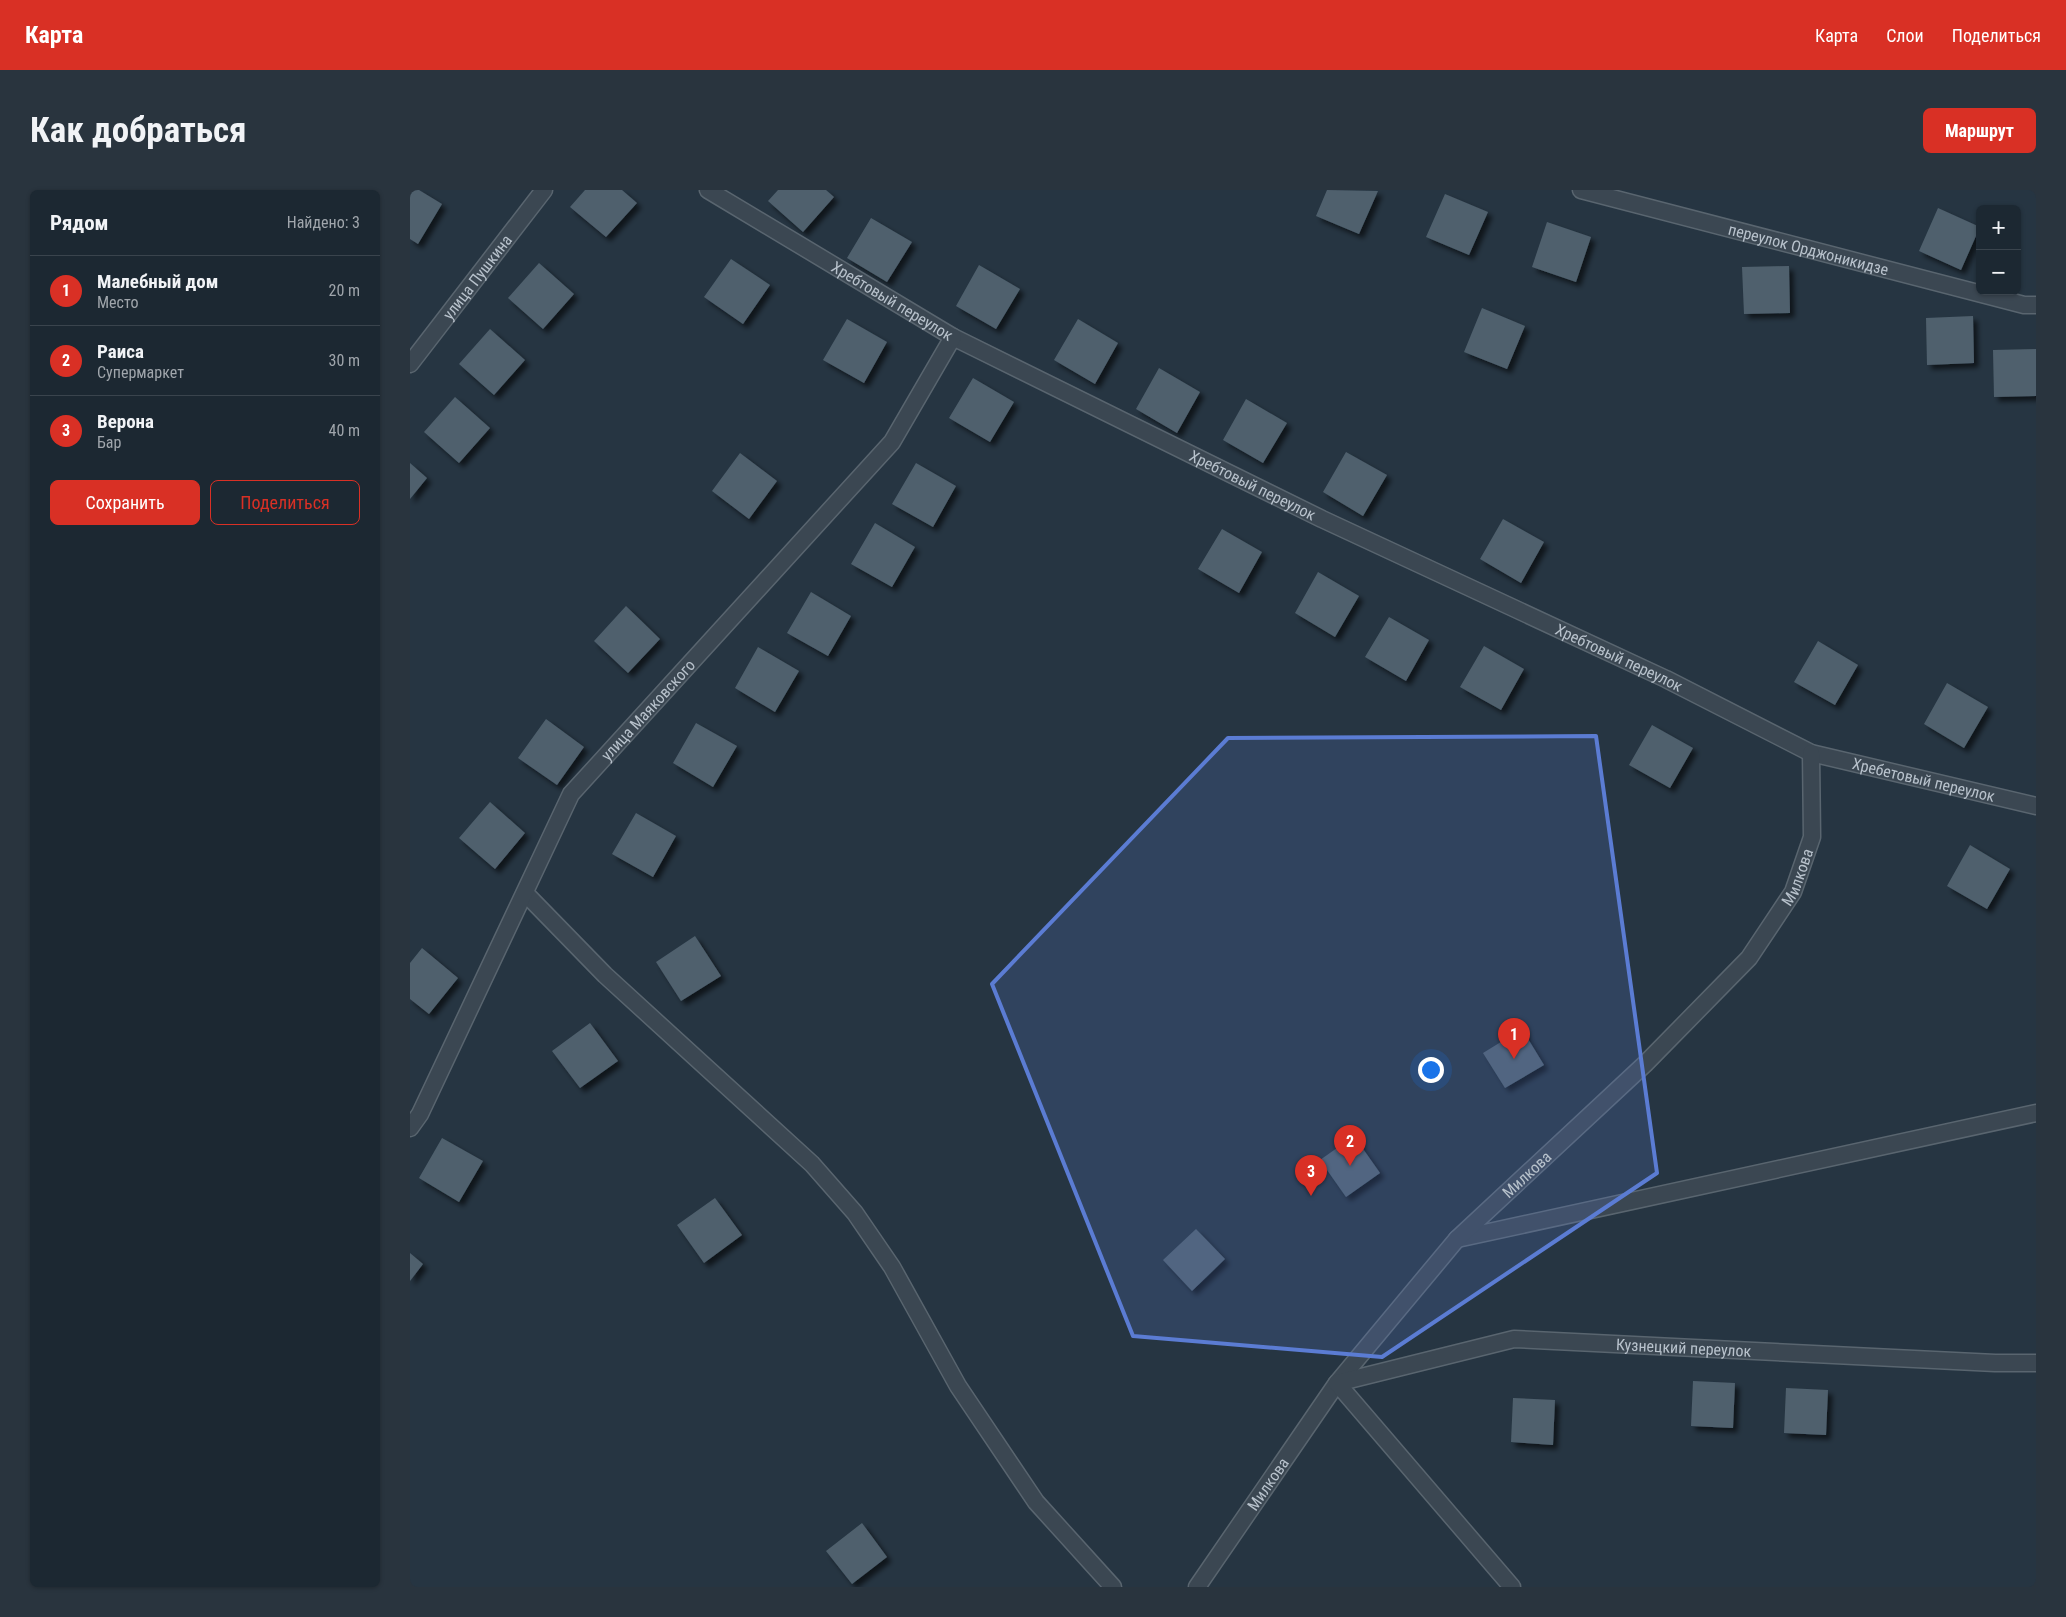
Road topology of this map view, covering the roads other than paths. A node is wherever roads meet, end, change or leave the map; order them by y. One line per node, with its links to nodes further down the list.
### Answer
1 (544, 190): 6 (lane, улица Пушкина)
2 (708, 190): 5 (lane, Хребтовый переулок)
3 (1581, 190): 4 (lane, переулок Орджоникидзе)
4 (2036, 305)
5 (953, 337): 7 (lane, Хребтовый переулок); 9 (lane, улица Маяковского)
6 (410, 364)
7 (1811, 753): 8 (lane, Хребетовый переулок); 12 (lane, Милкова)
8 (2036, 806)
9 (524, 893): 11 (lane, улица Маяковского); 15 (lane)
10 (2036, 1113): 12 (lane)
11 (410, 1128)
12 (1457, 1239): 14 (lane, Милкова)
13 (2036, 1363): 14 (lane, Кузнецкий переулок)
14 (1337, 1384): 16 (lane, Милкова); 17 (lane)
15 (1113, 1587)
16 (1196, 1587)
17 (1512, 1587)

